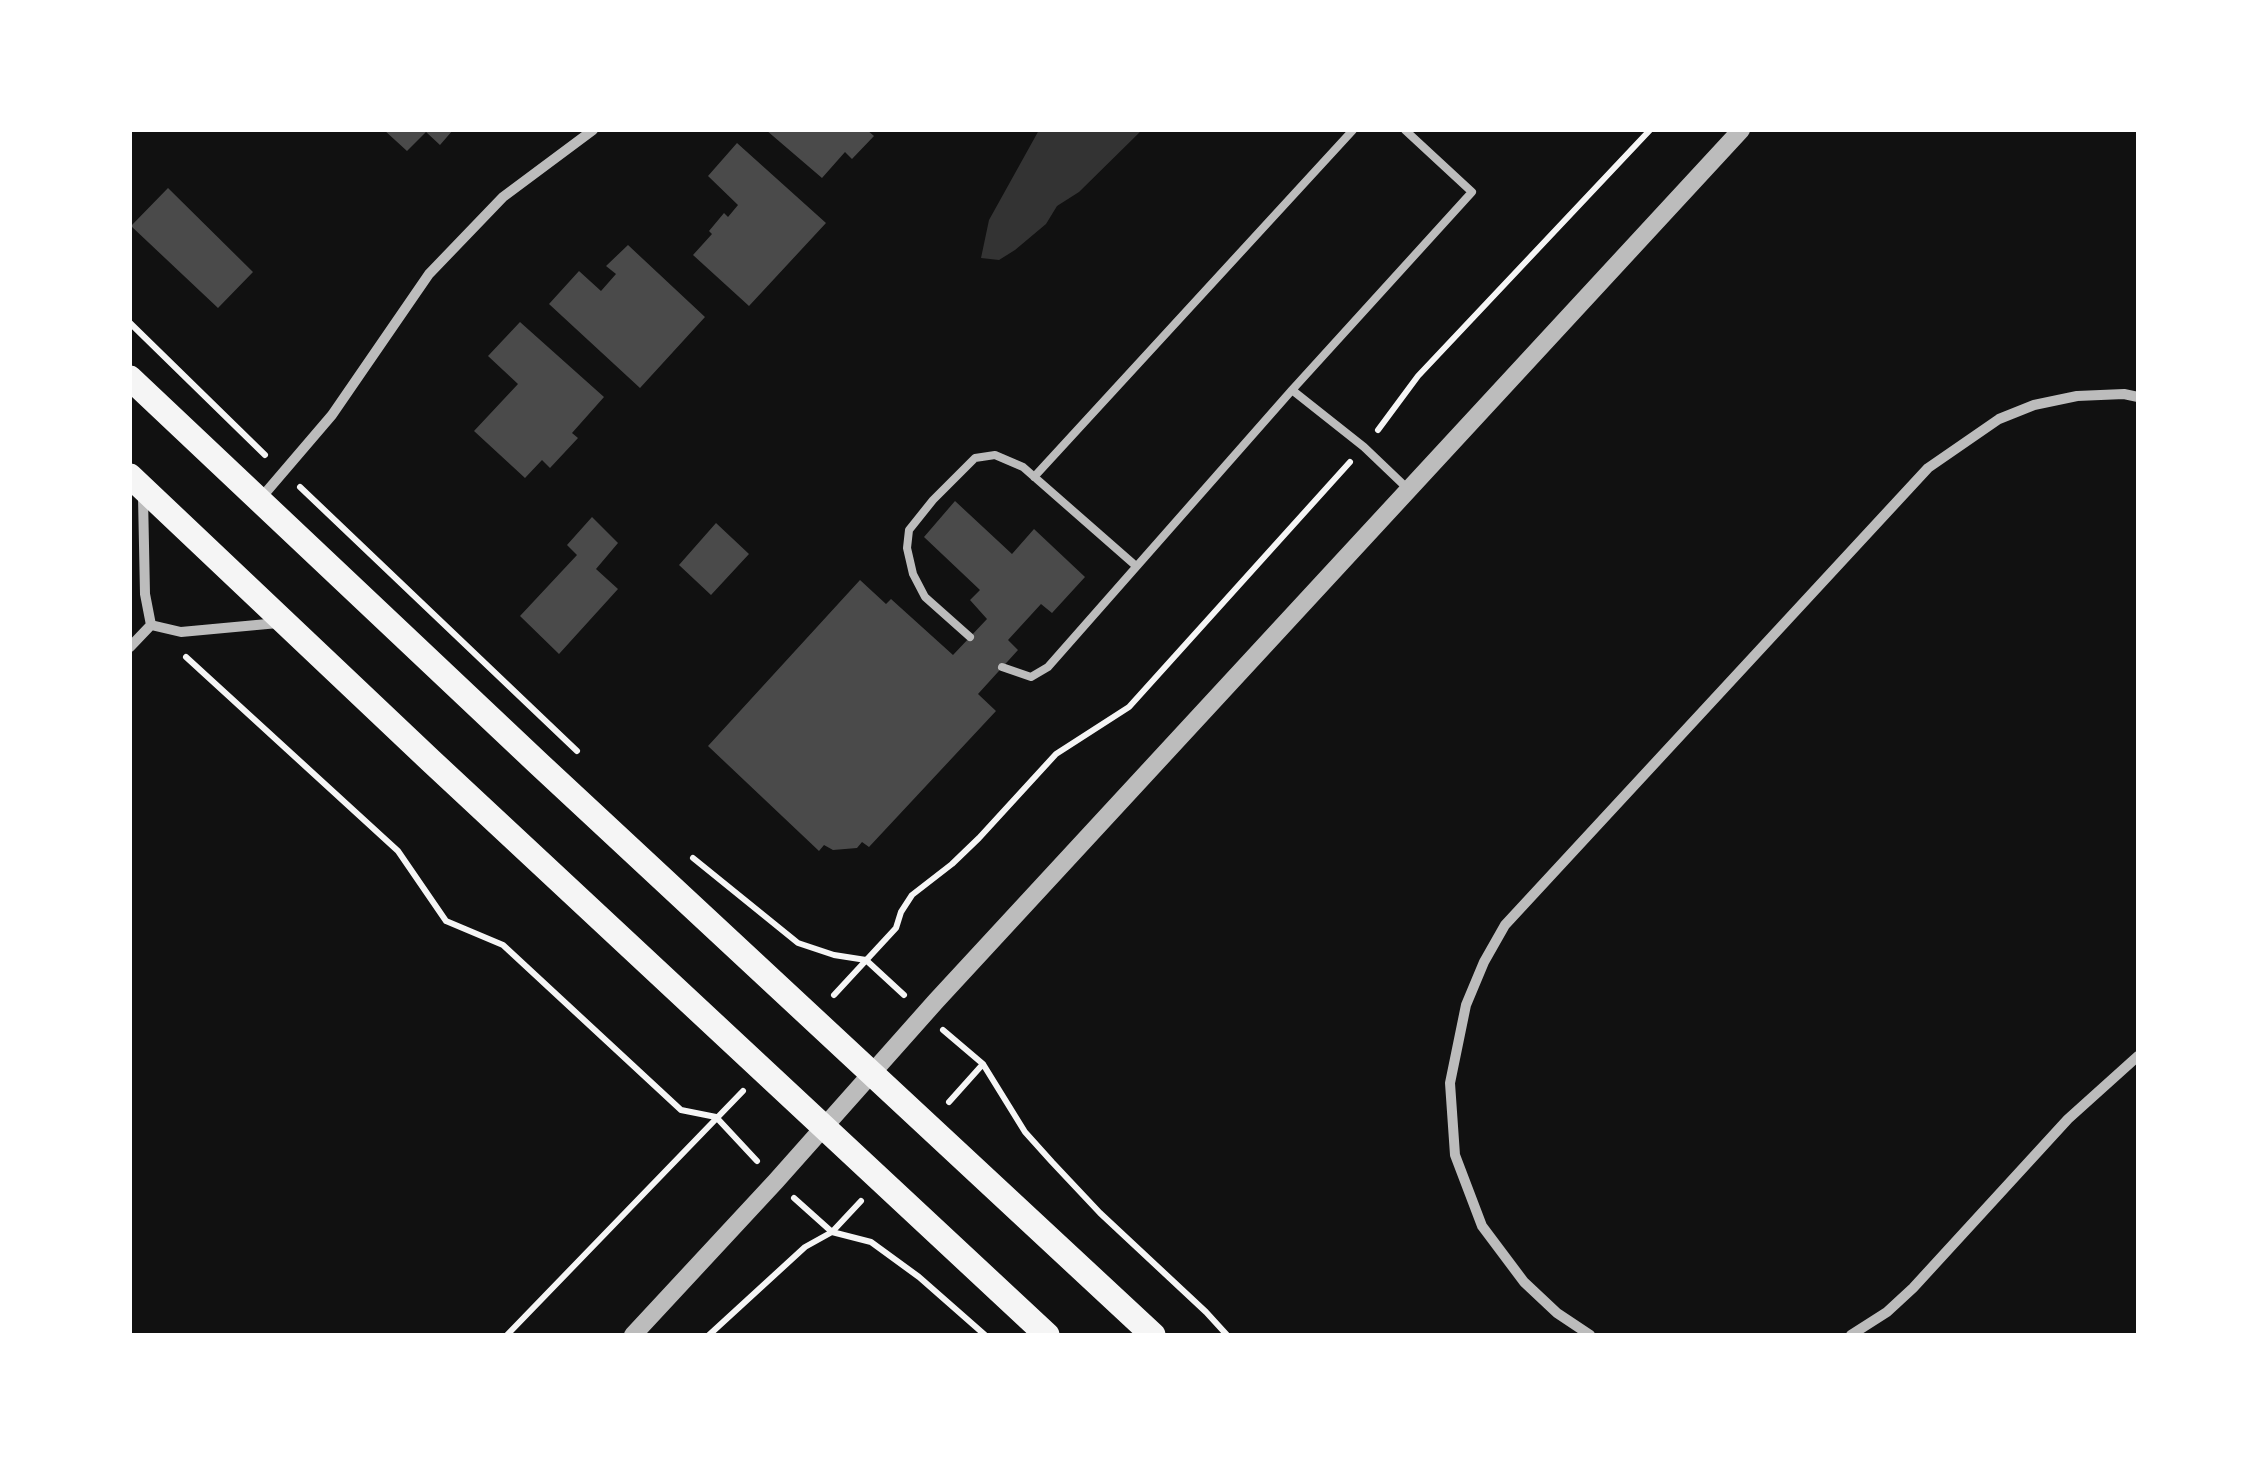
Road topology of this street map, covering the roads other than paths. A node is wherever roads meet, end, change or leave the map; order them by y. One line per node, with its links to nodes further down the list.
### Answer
1 (592, 130): 11 (street)
2 (1353, 130): 8 (lane)
3 (1405, 130): 6 (lane)
4 (1741, 130): 10 (street)
5 (130, 378): 11 (main road)
6 (1292, 390): 10 (lane); 12 (lane)
7 (2138, 397): 24 (street)
8 (1034, 477): 12 (lane); 15 (lane)
9 (136, 482): 13 (main road); 14 (street)
10 (1409, 490): 19 (street)
11 (259, 500): 19 (main road)
12 (1136, 566): 17 (lane)
13 (284, 622): 14 (street); 20 (main road)
14 (150, 625): 16 (street)
15 (970, 637)
16 (130, 647)
17 (1002, 667)
18 (2138, 1056): 25 (street)
19 (873, 1073): 20 (street); 23 (main road)
20 (824, 1126): 21 (street); 22 (main road)
21 (633, 1335)
22 (1047, 1335)
23 (1153, 1335)
24 (1590, 1335)
25 (1851, 1335)

